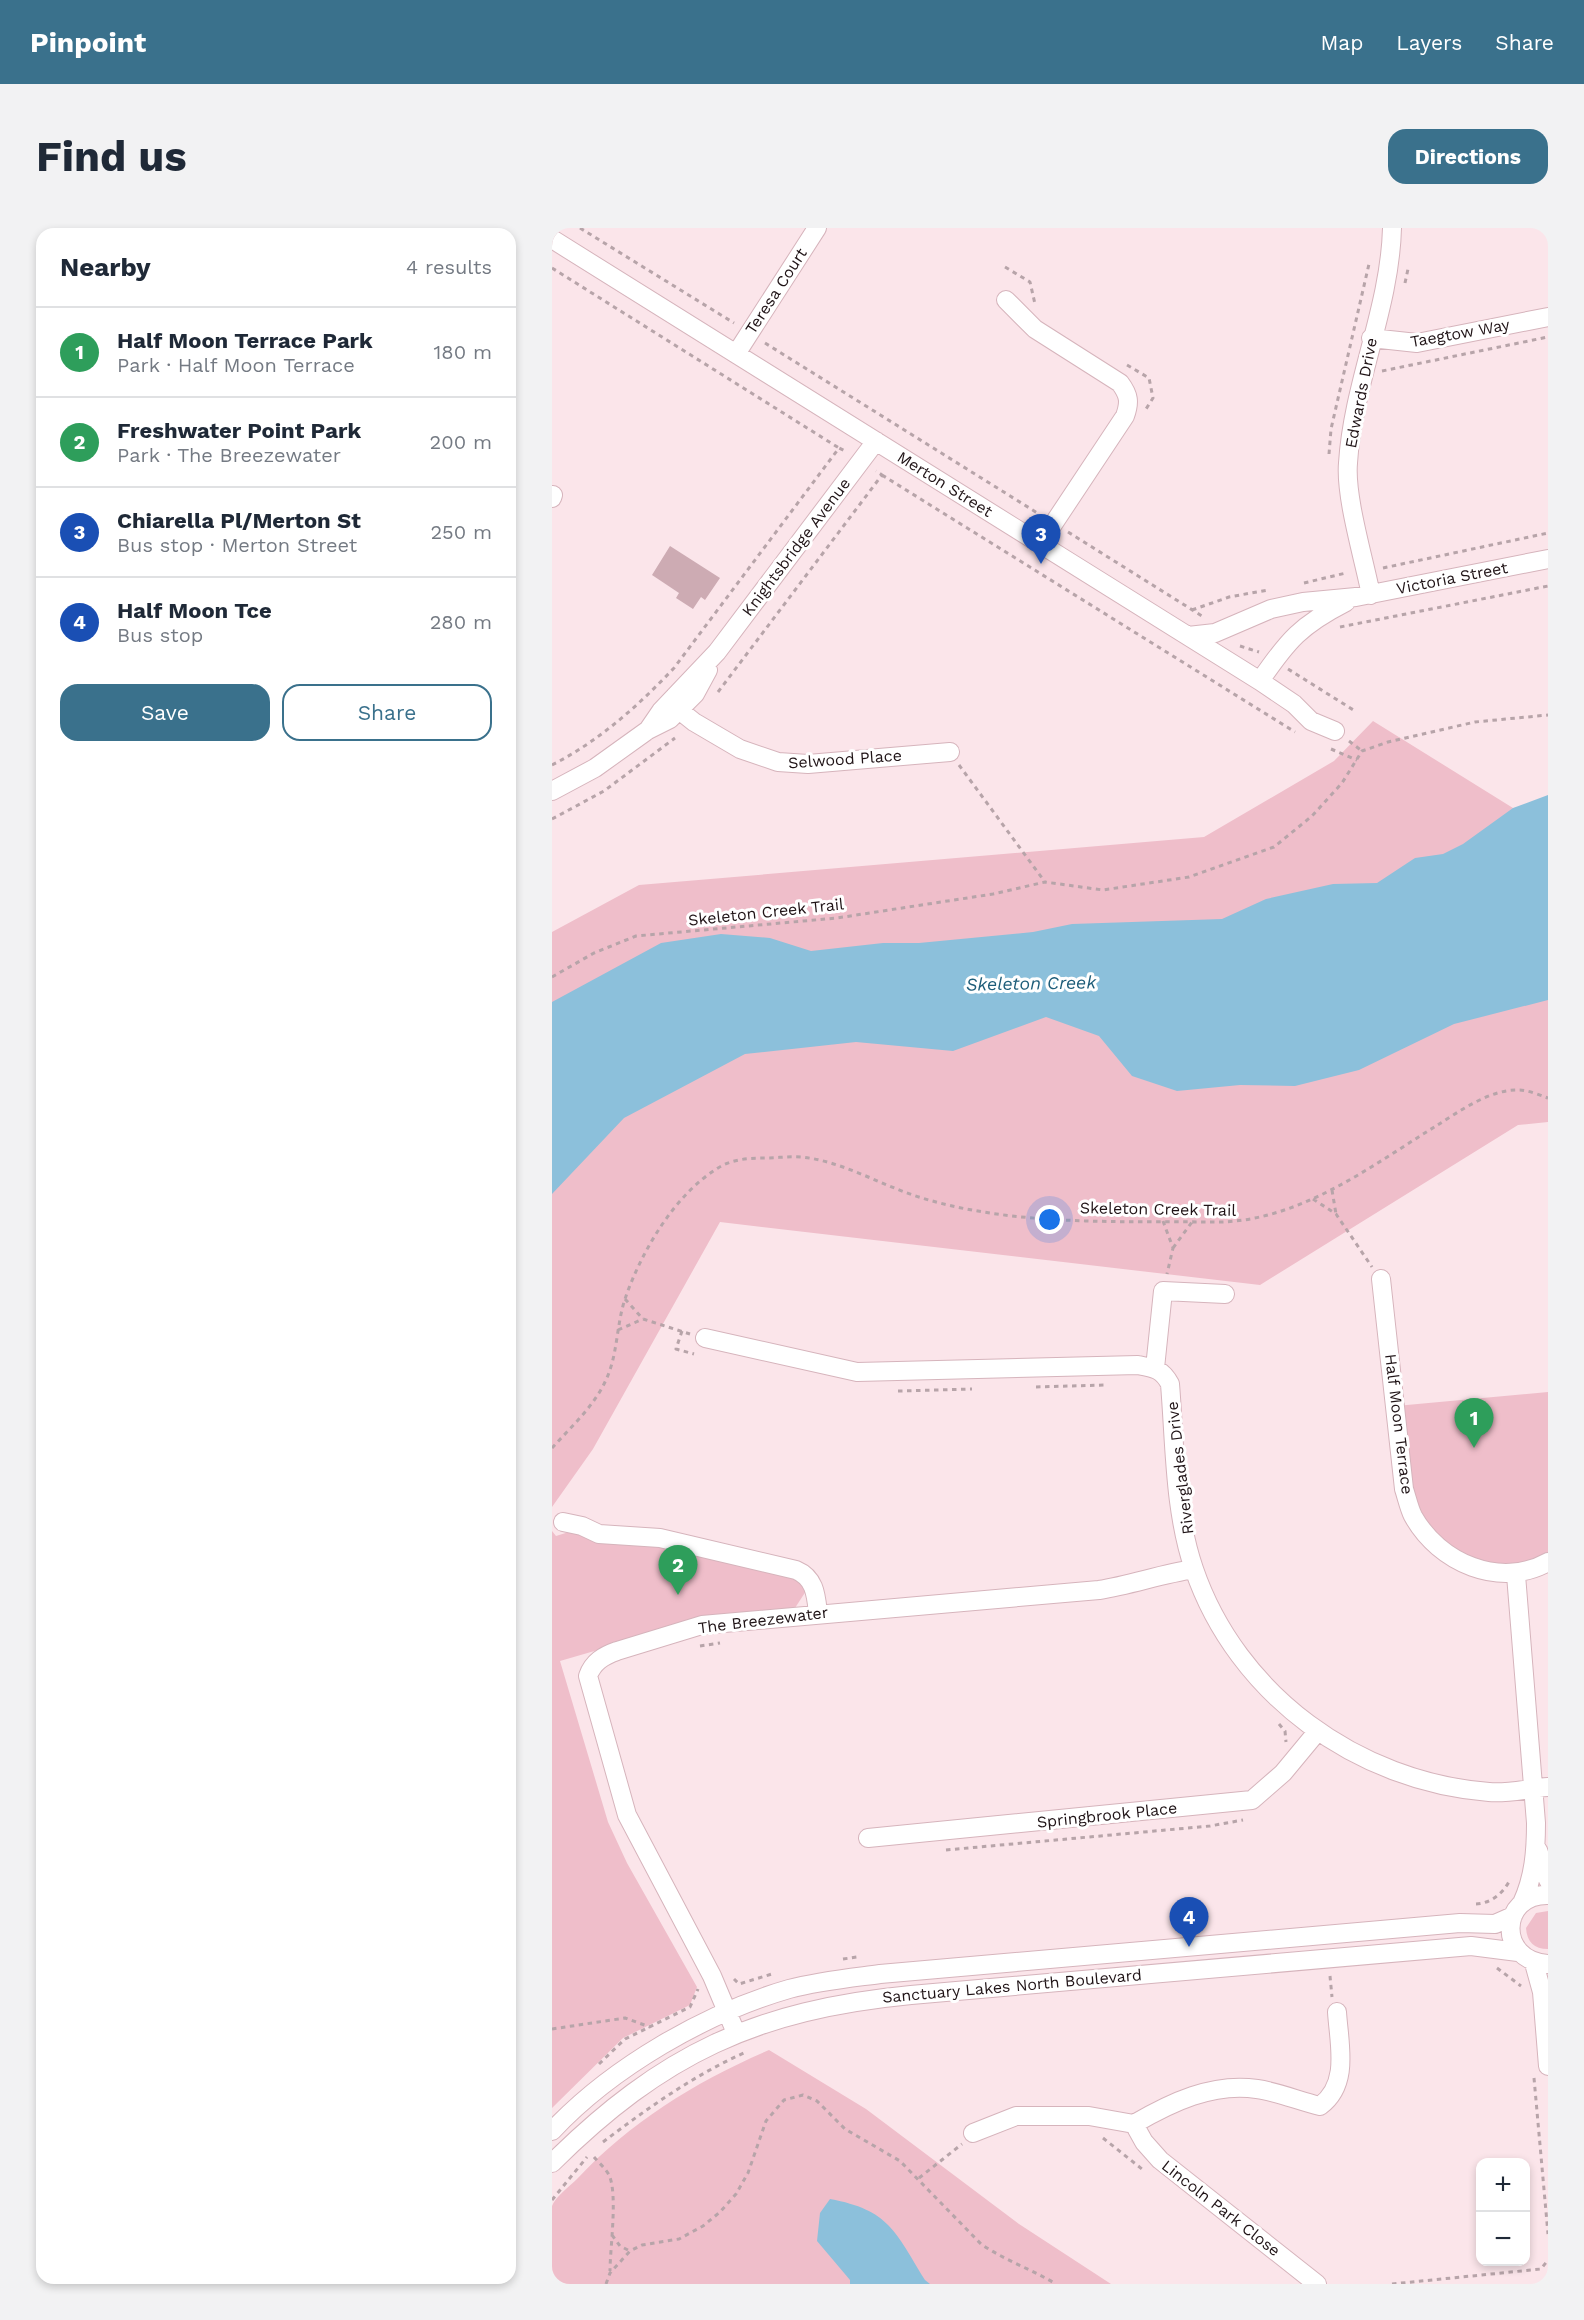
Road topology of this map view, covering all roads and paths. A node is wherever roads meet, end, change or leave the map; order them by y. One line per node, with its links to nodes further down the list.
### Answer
1 (580, 228): 11 (path)
2 (817, 228): 11 (street, Teresa Court)
3 (1392, 228): 13 (street, Edwards Drive)
4 (552, 239): 14 (street, Merton Street)
5 (1369, 263): 19 (path)
6 (1408, 267): 8 (path)
7 (552, 268): 18 (path)
8 (1405, 286)
9 (1006, 300): 21 (street)
10 (1548, 317): 13 (street, Taegtow Way)
11 (749, 333): 14 (street, Teresa Court); 21 (path)
12 (1548, 337): 15 (path)
13 (1380, 339): 15 (path); 27 (street, Edwards Drive)
14 (736, 354): 17 (street, Merton Street)
15 (1382, 371): 16 (path)
16 (1380, 381)
17 (876, 441): 23 (street, Merton Street); 40 (street, Knightsbridge Avenue)
18 (839, 448)
19 (1329, 464)
20 (882, 475): 44 (path)
21 (1054, 524): 23 (street); 33 (path)
22 (1548, 533): 27 (path)
23 (1040, 544): 36 (street, Merton Street)
24 (1381, 557): 27 (path)
25 (1548, 559): 32 (street, Victoria Street)
26 (1344, 564): 28 (path)
27 (1375, 569): 28 (path); 32 (street, Edwards Drive)
28 (1347, 574): 29 (path)
29 (1300, 583)
30 (1548, 586): 34 (path)
31 (1276, 588): 33 (path)
32 (1363, 596): 35 (street, Victoria Street); 38 (street, Victoria Street)
33 (1192, 610): 35 (path)
34 (1331, 631)
35 (1218, 632): 36 (street, Victoria Street); 38 (path)
36 (1188, 636): 39 (street, Merton Street)
37 (1295, 660): 38 (path)
38 (1281, 665): 39 (street, Victoria Street); 41 (path)
39 (1260, 681): 43 (street, Merton Street)
40 (681, 702): 46 (street, Selwood Place); 48 (street, Knightsbridge Avenue)
41 (1355, 711)
42 (1548, 715): 47 (path, Skeleton Creek Trail)
43 (1335, 731)
44 (1304, 738)
45 (1329, 748): 47 (path)
46 (950, 752): 49 (path)
47 (1357, 760): 49 (path, Skeleton Creek Trail)
48 (552, 791)
49 (1045, 882): 50 (path, Skeleton Creek Trail)
50 (552, 977)
51 (1548, 1098): 52 (path, Skeleton Creek Trail)
52 (1332, 1190): 53 (path, Skeleton Creek Trail); 54 (path)
53 (1312, 1199): 54 (path); 56 (path, Skeleton Creek Trail)
54 (1336, 1214): 58 (path)
55 (1163, 1221): 56 (path, Skeleton Creek Trail); 57 (path); 61 (path, Skeleton Creek Trail)
56 (1192, 1222): 57 (path)
57 (1173, 1248): 59 (path)
58 (1381, 1279): 76 (street, Half Moon Terrace)
59 (1163, 1291): 60 (street); 67 (street)
60 (1225, 1294)
61 (625, 1299): 62 (path); 63 (path, Skeleton Creek Trail)
62 (643, 1319): 63 (path); 64 (path)
63 (618, 1330): 72 (path, Skeleton Creek Trail)
64 (682, 1331): 65 (path); 66 (path)
65 (705, 1338): 67 (street)
66 (704, 1356)
67 (1155, 1368): 75 (street, Riverglades Drive)
68 (1108, 1385): 69 (path)
69 (1028, 1387)
70 (983, 1388): 71 (path)
71 (893, 1391)
72 (552, 1448)
73 (563, 1522): 77 (street)
74 (1548, 1562): 76 (street)
75 (1194, 1569): 77 (street, The Breezewater); 81 (street, Riverglades Drive)
76 (1516, 1575): 83 (street)
77 (818, 1613): 94 (street, The Breezewater)
78 (722, 1643): 79 (path)
79 (695, 1646)
80 (1277, 1722): 82 (path)
81 (1317, 1732): 82 (street, Springbrook Place); 83 (street, Riverglades Drive)
82 (1298, 1756): 84 (street, Springbrook Place)
83 (1541, 1787): 85 (street)
84 (868, 1838)
85 (1536, 1845): 86 (street); 88 (street)
86 (1548, 1880)
87 (1548, 1895): 88 (street, Sanctuary Lakes North Boulevard)
88 (1518, 1910): 89 (street); 94 (street, Sanctuary Lakes North Boulevard)
89 (1518, 1952): 90 (street); 98 (street, Sanctuary Lakes North Boulevard)
90 (1541, 1963): 93 (street)
91 (1494, 1965): 93 (path)
92 (1329, 1972): 95 (path)
93 (1542, 1992): 100 (street)
94 (726, 2011): 98 (street, The Breezewater); 102 (street, Sanctuary Lakes North Boulevard)
95 (1337, 2012): 101 (street)
96 (650, 2027): 97 (path)
97 (552, 2029)
98 (736, 2033): 107 (street, Sanctuary Lakes North Boulevard)
99 (755, 2048): 104 (path)
100 (1541, 2070): 111 (path)
101 (1134, 2124): 103 (street); 117 (street, Lincoln Park Close)
102 (552, 2131)
103 (973, 2133): 108 (path)
104 (601, 2144)
105 (592, 2150): 109 (path)
106 (594, 2157): 110 (path)
107 (552, 2163)
108 (919, 2178): 112 (path); 116 (path)
109 (552, 2200)
110 (610, 2230): 112 (path); 114 (path)
111 (1548, 2234)
112 (630, 2252): 114 (path)
113 (1548, 2260): 118 (path)
114 (610, 2273): 115 (path)
115 (606, 2284)
116 (1056, 2284)
117 (1317, 2284)
118 (1392, 2284)

